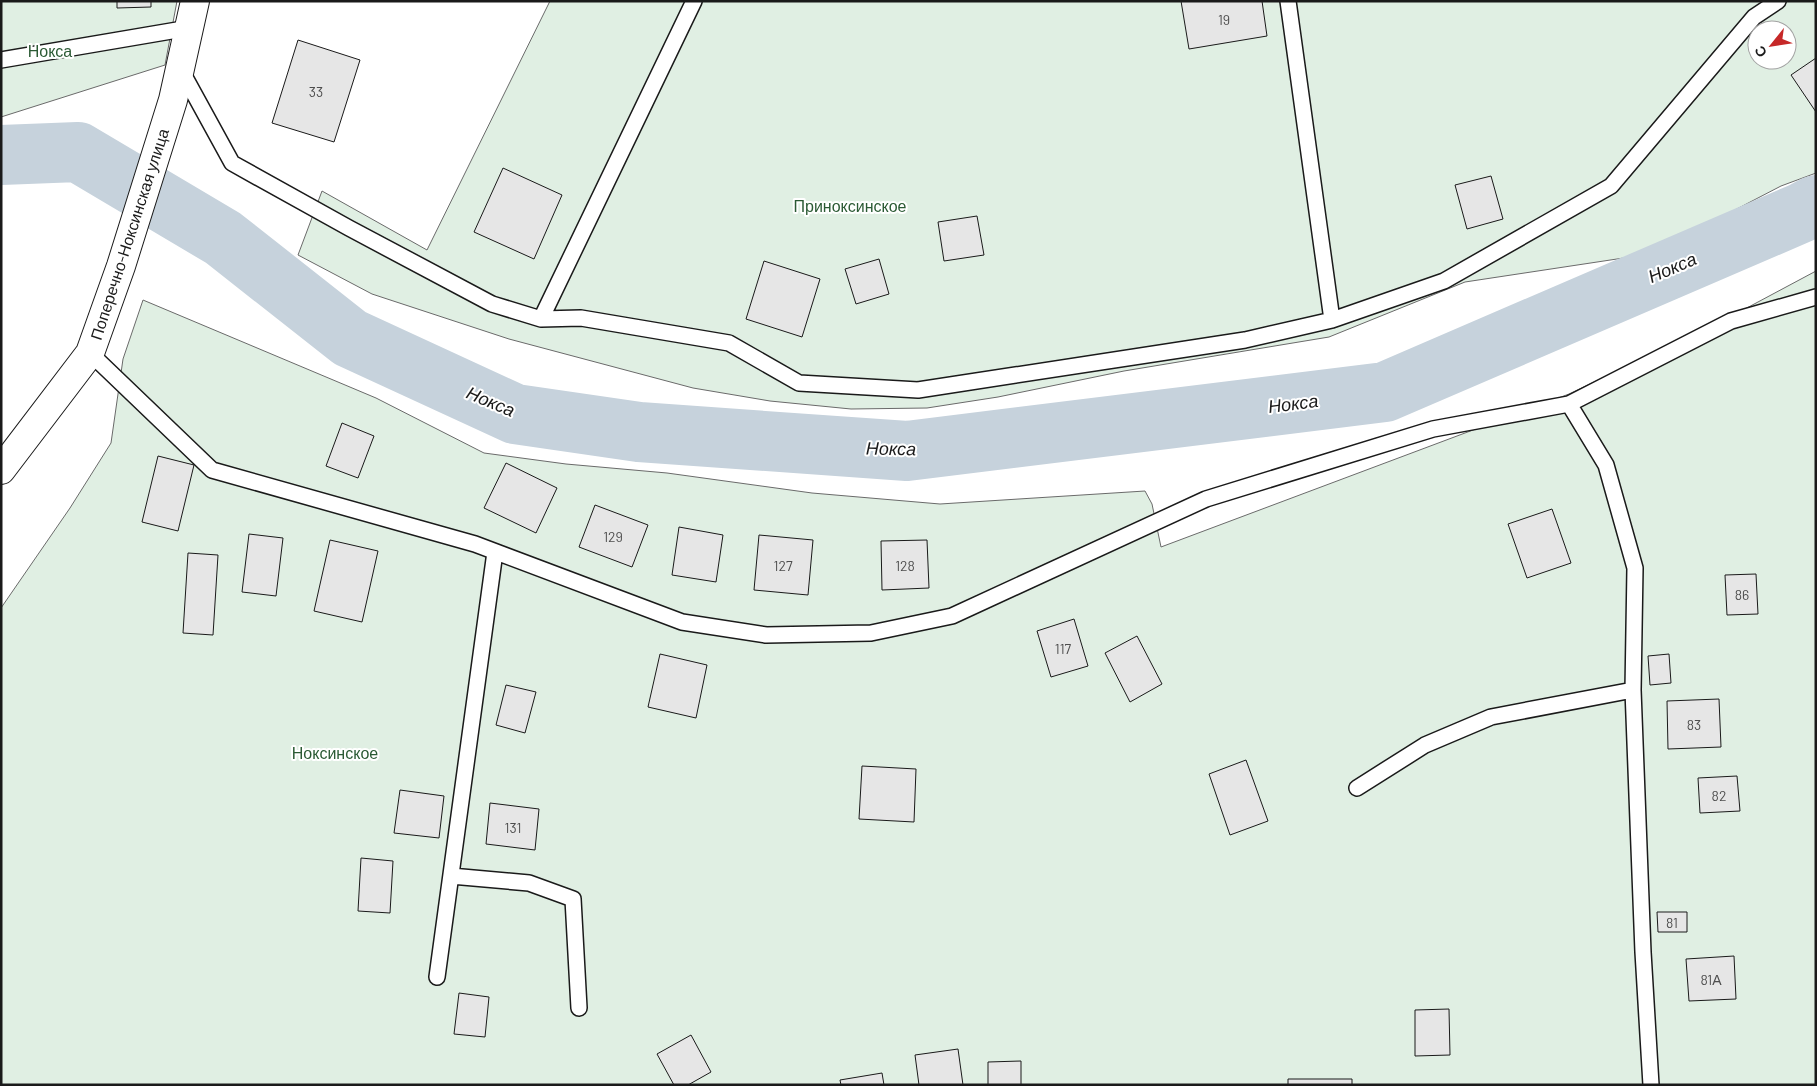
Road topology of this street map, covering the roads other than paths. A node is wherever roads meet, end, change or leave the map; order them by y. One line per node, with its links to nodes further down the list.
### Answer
1 (196, 1): 5 (street, Поперечно-Ноксинская улица)
2 (694, 1): 9 (lane)
3 (1288, 1): 10 (lane)
4 (1778, 1): 10 (lane)
5 (189, 28): 6 (lane); 7 (street, Поперечно-Ноксинская улица)
6 (1, 60)
7 (180, 68): 9 (lane); 11 (street, Поперечно-Ноксинская улица)
8 (1816, 297): 12 (lane)
9 (541, 319): 10 (lane)
10 (1332, 320)
11 (90, 352): 13 (street, Поперечно-Ноксинская улица); 14 (lane)
12 (1569, 404): 14 (lane); 15 (lane)
13 (1, 470)
14 (495, 552): 17 (lane)
15 (1633, 690): 16 (lane); 20 (lane)
16 (1357, 788)
17 (451, 876): 18 (lane); 19 (lane)
18 (437, 977)
19 (580, 1008)
20 (1651, 1085)

